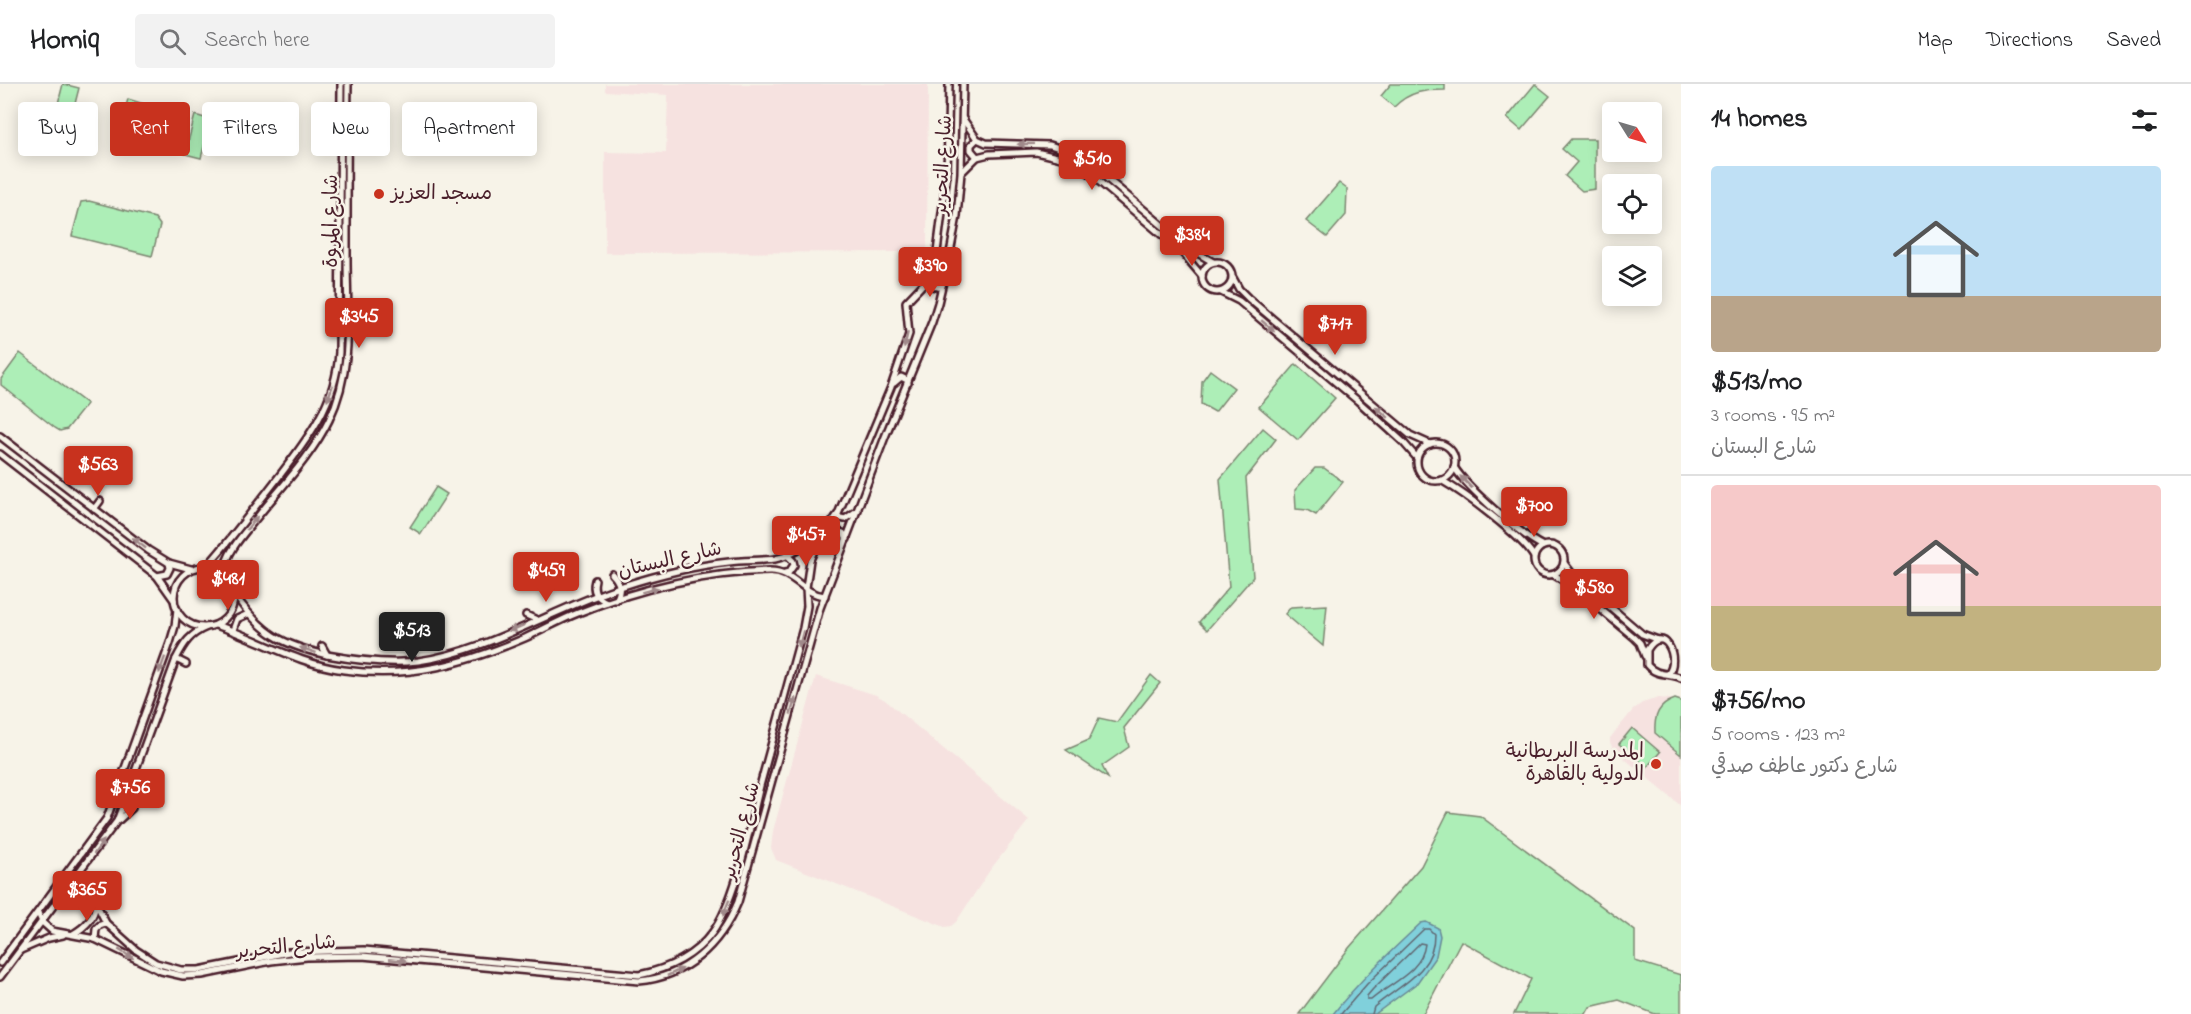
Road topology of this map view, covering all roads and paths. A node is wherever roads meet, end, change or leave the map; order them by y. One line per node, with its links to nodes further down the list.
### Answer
1 (341, 84): 12 (street, شارع المروة)
2 (348, 84): 11 (street, شارع المروة)
3 (949, 84): 18 (street, شارع التحرير)
4 (963, 84): 5 (street, شارع التحرير)
5 (963, 117): 6 (street); 10 (street, شارع التحرير)
6 (977, 139): 7 (street); 9 (street)
7 (1004, 141): 8 (street); 13 (street, one-way to 7)
8 (1004, 153): 9 (street); 14 (street)
9 (977, 157): 10 (street)
10 (961, 173): 19 (street, شارع التحرير)
11 (347, 175): 12 (street); 24 (street, شارع المروة)
12 (339, 176): 23 (street, شارع المروة)
13 (1120, 190): 14 (street); 15 (street)
14 (1115, 196): 16 (street)
15 (1213, 262): 16 (street); 17 (street)
16 (1202, 276): 20 (street)
17 (1233, 278): 20 (street); 21 (street)
18 (927, 280): 19 (street); 26 (street, شارع التحرير, one-way to 26)
19 (942, 285): 25 (street, شارع التحرير)
20 (1221, 292): 22 (street, one-way to 22)
21 (1288, 332): 22 (street); 27 (street)
22 (1283, 339): 28 (street)
23 (338, 362): 24 (street); 50 (street, شارع المروة, one-way to 50)
24 (346, 363): 52 (street, شارع المروة, one-way to 24)
25 (908, 383): 26 (street); 41 (street, شارع التحرير)
26 (891, 387): 33 (street, شارع التحرير)
27 (1363, 395): 28 (street); 30 (street, one-way to 27)
28 (1358, 401): 34 (street)
29 (0, 436): 40 (street)
30 (1417, 440): 31 (street); 34 (street)
31 (1430, 444): 36 (street); 37 (street)
32 (857, 446): 33 (street)
33 (864, 448): 42 (street, شارع التحرير)
34 (1409, 448): 36 (street)
35 (0, 454): 56 (street)
36 (1417, 458): 38 (street)
37 (1454, 467): 38 (street); 45 (street, one-way to 37)
38 (1442, 480): 47 (street)
39 (100, 501): 40 (street)
40 (94, 509): 48 (street, one-way to 40)
41 (858, 510): 42 (street); 44 (street, شارع التحرير)
42 (836, 517): 43 (street, شارع التحرير)
43 (826, 532): 44 (street); 46 (street, شارع البستان); 61 (street, شارع التحرير)
44 (847, 539): 64 (street, شارع التحرير)
45 (1543, 546): 47 (street); 49 (street)
46 (787, 555): 53 (street); 60 (street, شارع البستان)
47 (1534, 557): 55 (street)
48 (169, 563): 51 (street); 56 (street)
49 (1564, 563): 55 (street); 80 (street)
50 (207, 566): 51 (street); 52 (street)
51 (191, 569): 65 (street)
52 (223, 573): 63 (street)
53 (785, 573): 57 (street, شارع البستان); 61 (street)
54 (612, 574): 60 (street)
55 (1554, 575): 84 (street)
56 (157, 576): 65 (street)
57 (719, 576): 59 (street); 66 (street, شارع البستان, one-way to 57)
58 (596, 580): 62 (street)
59 (720, 585)
60 (620, 587): 62 (street, شارع البستان); 66 (street)
61 (806, 588): 64 (street); 68 (street, شارع التحرير)
62 (596, 594): 67 (street); 73 (street, شارع البستان)
63 (235, 595): 71 (street, شارع البستان); 74 (street)
64 (825, 596): 69 (street, شارع التحرير)
65 (174, 600): 70 (street)
66 (616, 600): 67 (street, شارع البستان)
67 (608, 603): 90 (street, شارع البستان)
68 (807, 606): 69 (street); 98 (street, شارع التحرير, one-way to 98)
69 (820, 608): 99 (street, شارع التحرير, one-way to 69)
70 (177, 609): 75 (street); 77 (street)
71 (248, 614): 76 (street); 83 (street, شارع البستان, one-way to 71)
72 (526, 615): 73 (street)
73 (537, 620): 88 (street, شارع البستان, one-way to 88)
74 (216, 625): 75 (street); 76 (street, شارع البستان)
75 (207, 627): 78 (street)
76 (233, 630): 79 (street, شارع البستان)
77 (173, 635): 78 (street); 102 (street, one-way to 102)
78 (183, 637): 86 (street)
79 (252, 639): 81 (street); 92 (street, شارع البستان)
80 (1658, 640): 84 (street); 85 (street)
81 (248, 646)
82 (322, 646): 83 (street)
83 (327, 655): 87 (street, شارع البستان)
84 (1645, 656): 95 (street)
85 (1680, 656): 95 (street)
86 (176, 659): 89 (street); 101 (street)
87 (394, 661): 88 (street, شارع البستان); 93 (street)
88 (418, 661): 91 (street)
89 (186, 664)
90 (444, 666): 91 (street, شارع البستان); 94 (street)
91 (421, 671): 93 (street, شارع البستان)
92 (358, 672): 93 (street, شارع البستان); 97 (street)
93 (399, 673)
94 (445, 674)
95 (1668, 674): 96 (street)
96 (1681, 678)
97 (358, 681)
98 (765, 766): 99 (street); 112 (street, شارع التحرير, one-way to 112)
99 (775, 768): 115 (street, شارع التحرير)
100 (132, 808): 101 (street)
101 (117, 821): 103 (street, one-way to 101)
102 (69, 871): 103 (street); 105 (street)
103 (78, 874): 104 (street, شارع التحرير); 106 (street)
104 (96, 903): 107 (street, شارع التحرير); 108 (street)
105 (38, 913): 106 (street); 118 (street)
106 (42, 922): 108 (street); 113 (street)
107 (106, 923): 109 (street); 116 (street, شارع التحرير)
108 (68, 935): 109 (street, شارع التحرير); 113 (street)
109 (96, 939): 117 (street, شارع التحرير, one-way to 117)
110 (378, 943): 114 (street)
111 (268, 948): 116 (street)
112 (699, 948): 115 (street); 120 (street, شارع التحرير)
113 (20, 951): 121 (street)
114 (378, 951): 117 (street, شارع التحرير); 120 (street, شارع التحرير)
115 (703, 953): 117 (street, شارع التحرير, one-way to 115)
116 (270, 954): 117 (street, شارع التحرير)
117 (307, 954)
118 (0, 963)
119 (653, 964): 120 (street)
120 (654, 972)
121 (0, 977)

